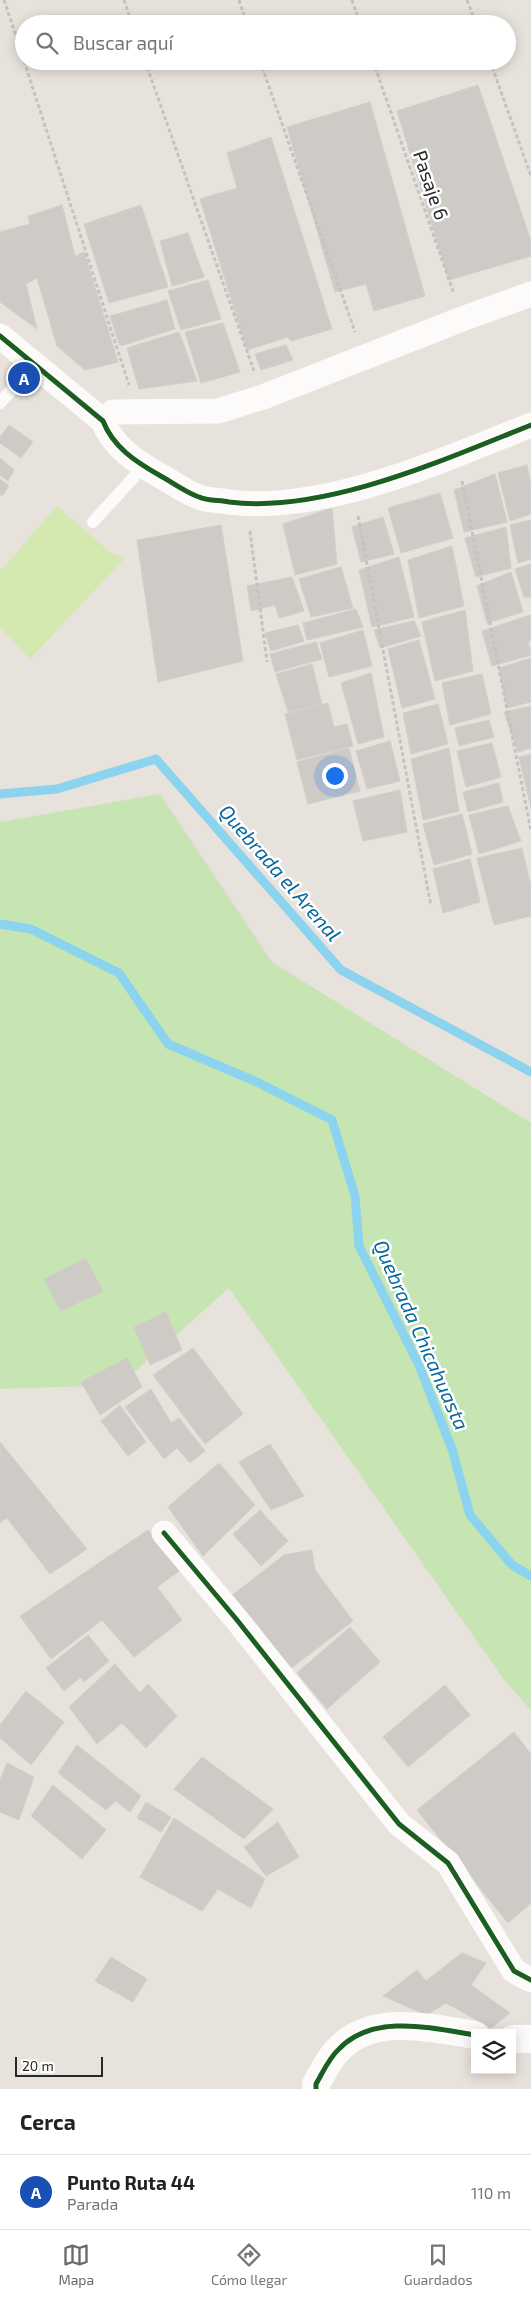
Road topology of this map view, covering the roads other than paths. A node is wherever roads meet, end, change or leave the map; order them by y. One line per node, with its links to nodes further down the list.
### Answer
1 (531, 294): 5 (street)
2 (0, 336): 3 (street)
3 (34, 366): 4 (lane); 5 (street)
4 (0, 403)
5 (103, 422): 7 (street)
6 (531, 425): 7 (street)
7 (144, 466): 8 (lane)
8 (93, 522)
9 (164, 1533): 10 (street)
10 (531, 1980)
11 (471, 2034): 14 (street)
12 (531, 2039): 13 (street)
13 (516, 2040)
14 (316, 2089)

